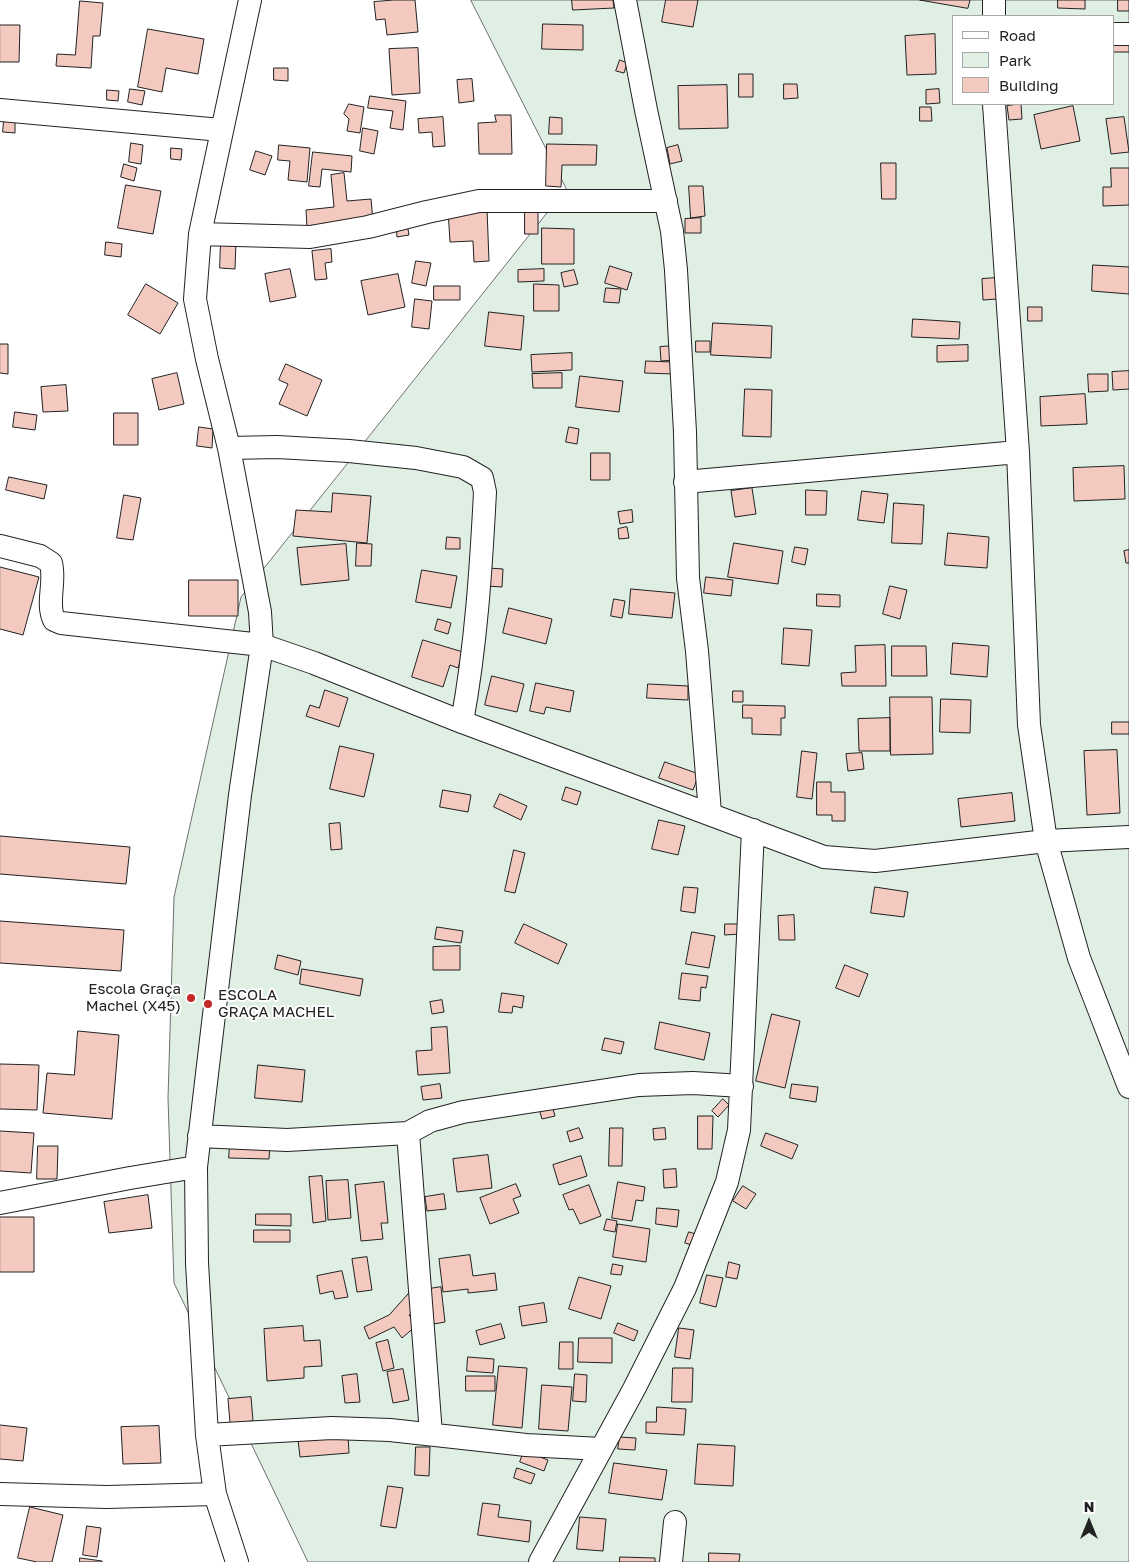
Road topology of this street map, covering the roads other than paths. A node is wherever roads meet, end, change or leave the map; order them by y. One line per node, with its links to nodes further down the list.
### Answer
1 (250, 0): 9 (street)
2 (625, 0): 10 (street)
3 (994, 0): 4 (street)
4 (994, 15)
5 (1114, 34): 6 (street)
6 (1129, 34)
7 (994, 105): 13 (street)
8 (0, 110): 9 (street)
9 (221, 130): 11 (street)
10 (666, 201): 11 (street); 14 (street)
11 (200, 234): 12 (street)
12 (229, 448): 16 (street); 17 (street)
13 (1018, 452): 14 (street); 21 (street)
14 (685, 482): 18 (street)
15 (0, 546): 16 (street)
16 (262, 645): 17 (street); 25 (street)
17 (462, 722): 18 (street)
18 (710, 813): 19 (street)
19 (754, 830): 21 (street); 22 (street)
20 (1129, 837): 21 (street)
21 (1046, 841): 23 (street)
22 (742, 1086): 24 (street); 30 (street)
23 (1129, 1086)
24 (408, 1133): 25 (street); 28 (street)
25 (199, 1136): 26 (street)
26 (196, 1167): 27 (street); 29 (street)
27 (0, 1203)
28 (431, 1434): 29 (street); 30 (street)
29 (207, 1435): 32 (street)
30 (601, 1450): 35 (street)
31 (0, 1494): 32 (street)
32 (215, 1494): 34 (street)
33 (675, 1522): 36 (street)
34 (236, 1562)
35 (540, 1562)
36 (671, 1562)

